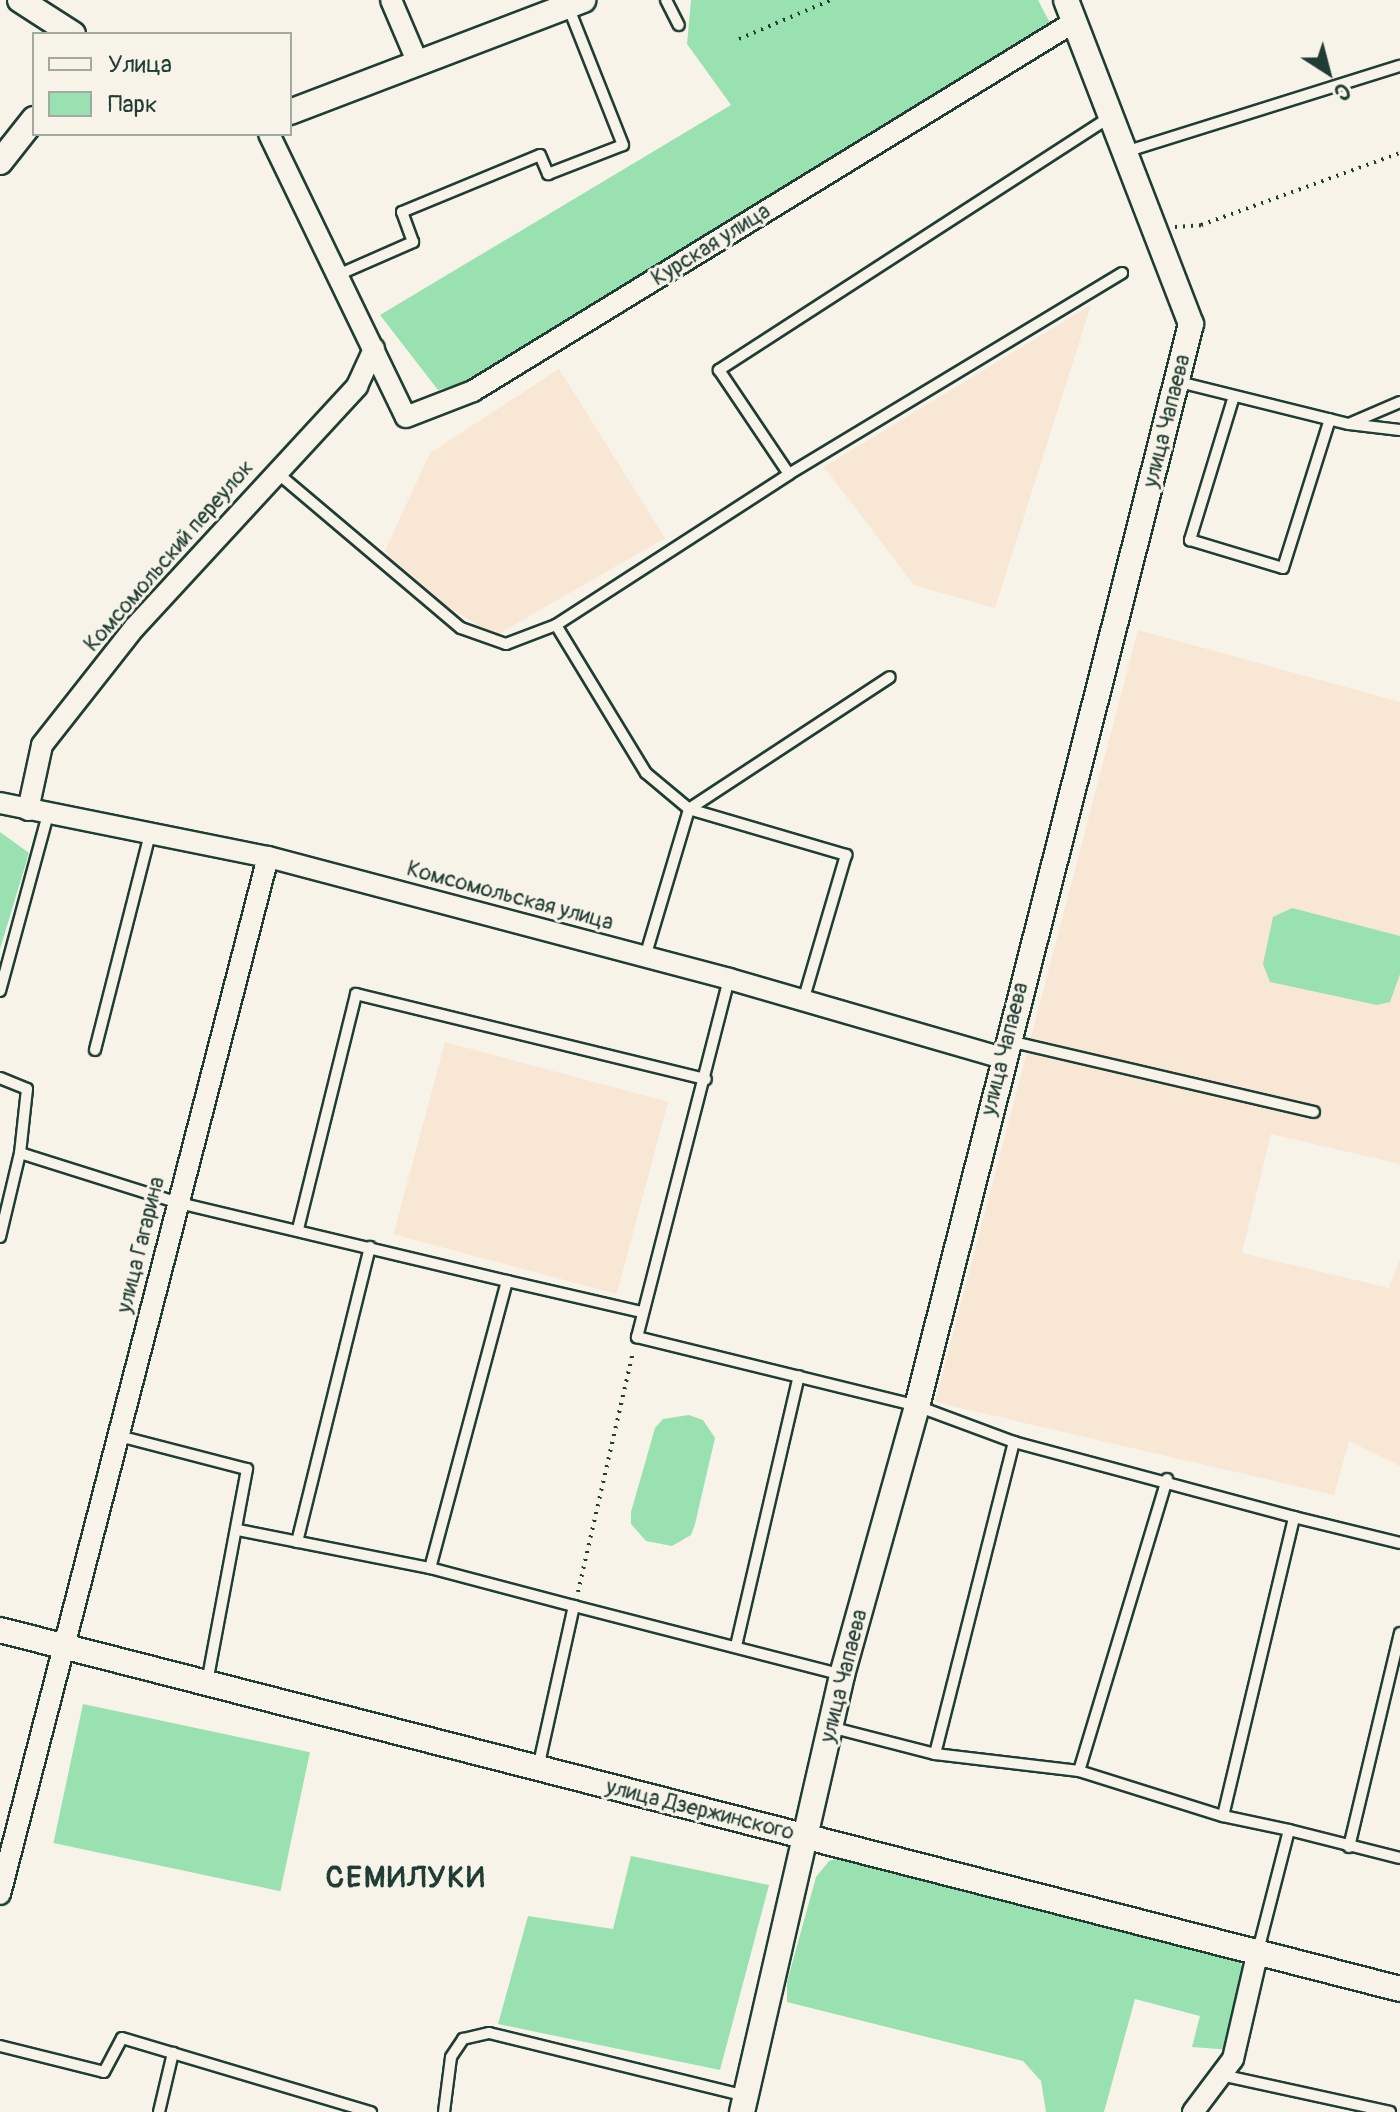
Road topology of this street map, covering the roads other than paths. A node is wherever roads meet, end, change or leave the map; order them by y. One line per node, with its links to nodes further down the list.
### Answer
1 (20, 0): 7 (street)
2 (391, 0): 8 (street)
3 (666, 0): 6 (lane)
4 (575, 3): 8 (street); 17 (lane)
5 (1070, 11): 11 (street, улица Чапаева); 18 (street, Курская улица)
6 (679, 25)
7 (70, 32)
8 (417, 61): 10 (street)
9 (1400, 66): 14 (lane)
10 (292, 111)
11 (1110, 117): 14 (street, улица Чапаева); 26 (lane)
12 (32, 122): 15 (street)
13 (270, 136): 17 (street)
14 (1123, 153): 19 (street, улица Чапаева)
15 (0, 162)
16 (1122, 273): 26 (lane)
17 (340, 274): 18 (street)
18 (374, 349): 25 (street, Комсомольский переулок)
19 (1179, 382): 20 (lane); 38 (street, улица Чапаева)
20 (1234, 396): 22 (lane); 22 (lane)
21 (1400, 402): 23 (lane)
22 (1330, 419): 23 (lane)
23 (1349, 424): 24 (lane)
24 (1400, 430)
25 (275, 471): 27 (lane); 31 (street, Комсомольский переулок)
26 (789, 474): 27 (lane)
27 (556, 625): 30 (lane)
28 (890, 677): 30 (lane)
29 (0, 803): 31 (street, Комсомольская улица)
30 (689, 809): 34 (lane); 37 (lane)
31 (38, 812): 32 (street, Комсомольская улица); 36 (lane)
32 (150, 834): 33 (street, Комсомольская улица); 39 (lane)
33 (268, 857): 34 (street, Комсомольская улица); 44 (street, улица Гагарина)
34 (645, 957): 35 (street, Комсомольская улица)
35 (729, 979): 37 (street, Комсомольская улица); 41 (lane)
36 (0, 991)
37 (803, 1001): 38 (street, Комсомольская улица)
38 (1005, 1049): 42 (lane); 51 (street, улица Чапаева)
39 (95, 1050)
40 (0, 1078): 43 (lane)
41 (706, 1079): 45 (lane); 49 (lane)
42 (1314, 1112)
43 (20, 1153): 44 (lane); 46 (lane)
44 (175, 1202): 45 (lane); 52 (street, улица Гагарина)
45 (298, 1229): 47 (lane)
46 (0, 1237)
47 (370, 1247): 48 (lane); 57 (lane)
48 (507, 1281): 49 (lane); 59 (lane)
49 (641, 1312): 50 (lane)
50 (799, 1376): 51 (lane); 64 (lane)
51 (917, 1406): 53 (lane); 65 (street, улица Чапаева)
52 (119, 1436): 56 (lane); 63 (street, улица Гагарина)
53 (1014, 1442): 54 (lane); 68 (lane)
54 (1167, 1479): 55 (lane); 70 (lane)
55 (1294, 1517): 58 (lane); 71 (lane)
56 (238, 1530): 57 (lane); 66 (lane)
57 (297, 1542): 59 (lane)
58 (1400, 1543)
59 (430, 1568): 60 (lane)
60 (574, 1606): 64 (lane); 69 (lane)
61 (0, 1630): 63 (street, улица Дзержинского)
62 (1400, 1633): 74 (lane)
63 (63, 1646): 66 (street, улица Дзержинского); 76 (street, улица Гагарина)
64 (736, 1646): 65 (lane)
65 (842, 1675): 67 (street, улица Чапаева)
66 (207, 1683): 69 (street, улица Дзержинского)
67 (830, 1727): 68 (lane); 73 (street, улица Чапаева)
68 (935, 1754): 70 (lane)
69 (538, 1770): 73 (street, улица Дзержинского)
70 (1079, 1771): 71 (lane)
71 (1223, 1816): 72 (lane)
72 (1289, 1830): 74 (lane); 77 (lane)
73 (803, 1835): 77 (street, улица Дзержинского); 82 (street, улица Чапаева)
74 (1349, 1847): 75 (lane)
75 (1400, 1858)
76 (0, 1894)
77 (1258, 1951): 78 (street, улица Дзержинского); 81 (street)
78 (1400, 1989)
79 (0, 2046): 80 (lane)
80 (173, 2053): 83 (lane); 84 (lane)
81 (1221, 2075): 86 (street); 87 (lane)
82 (744, 2104): 85 (lane)
83 (159, 2112)
84 (370, 2112)
85 (444, 2112)
86 (1193, 2112)
87 (1390, 2112)

